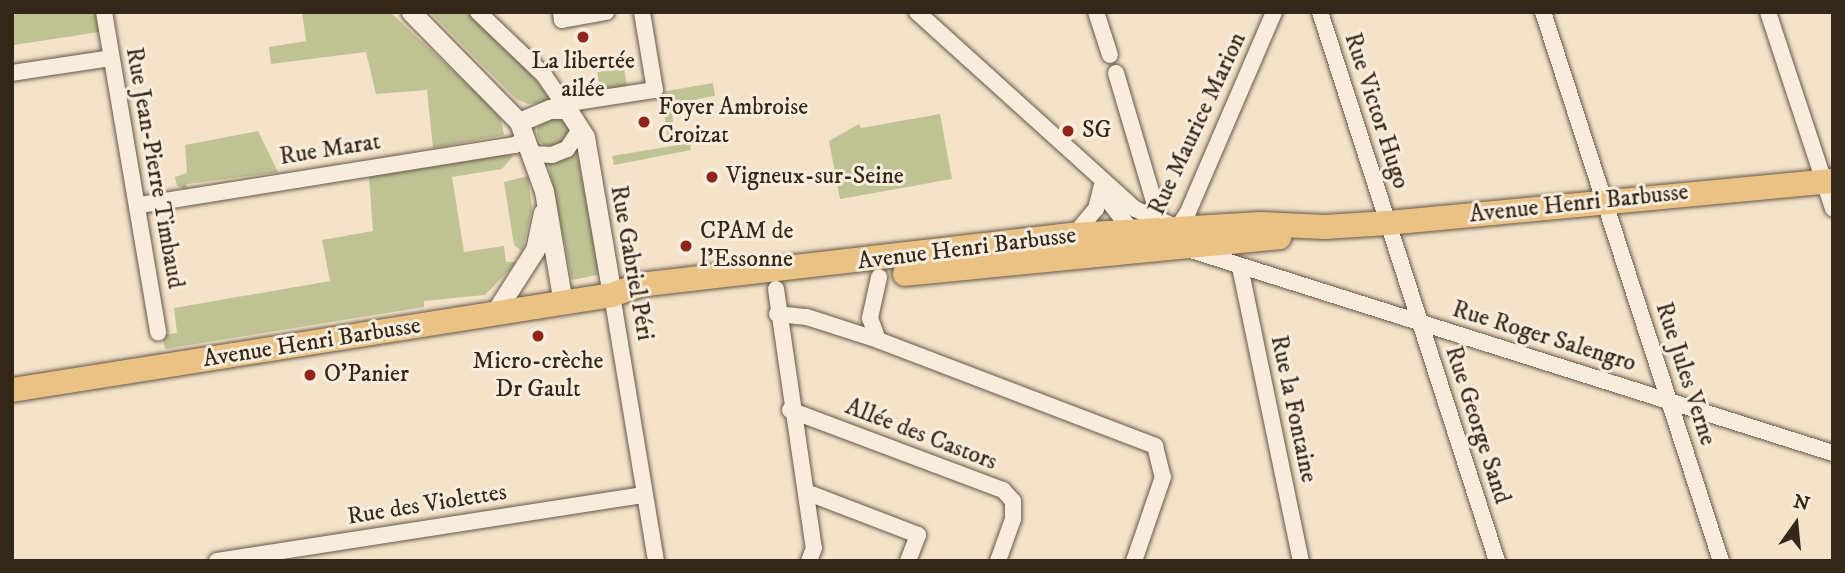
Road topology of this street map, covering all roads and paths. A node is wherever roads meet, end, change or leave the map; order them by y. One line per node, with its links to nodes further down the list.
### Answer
1 (104, 12): 14 (street, Rue Jean-Pierre Timbaud)
2 (411, 12): 19 (street)
3 (478, 12): 17 (street, Rue Gabriel Péri)
4 (606, 12): 12 (street)
5 (642, 12): 17 (street)
6 (917, 12): 21 (street)
7 (1096, 12): 13 (street)
8 (1274, 12): 29 (street, Rue Maurice Marion)
9 (1320, 12): 27 (street, Rue Victor Hugo)
10 (1543, 12): 23 (street, Rue Jules Verne)
11 (1768, 12): 20 (street)
12 (562, 16)
13 (1110, 55)
14 (111, 58): 15 (street); 24 (street, Rue Jean-Pierre Timbaud)
15 (12, 73)
16 (1116, 73): 29 (street)
17 (565, 107): 18 (street, Rue Gabriel Péri); 19 (street)
18 (580, 130): 19 (street, Rue Marat); 38 (street, Rue Gabriel Péri)
19 (526, 138): 22 (street); 24 (street, Rue Marat)
20 (1828, 181): 23 (main road, Avenue Henri Barbusse); 25 (street)
21 (1102, 187): 26 (street); 30 (street)
22 (544, 191): 39 (street); 40 (street)
23 (1604, 201): 27 (main road, Avenue Henri Barbusse); 46 (street, Rue Jules Verne)
24 (140, 205): 43 (street, Rue Jean-Pierre Timbaud)
25 (1833, 209)
26 (1132, 220): 29 (main road, Avenue Henri Barbusse); 30 (main road, Avenue Henri Barbusse); 33 (street); 34 (street)
27 (1388, 223): 28 (main road, Avenue Henri Barbusse); 42 (street, Rue George Sand)
28 (1325, 227): 29 (main road, Avenue Henri Barbusse); 31 (main road, Avenue Henri Barbusse)
29 (1175, 233): 32 (main road, Avenue Henri Barbusse); 33 (main road, Avenue Henri Barbusse); 35 (street, Rue Roger Salengro)
30 (1074, 235): 38 (main road, Avenue Henri Barbusse)
31 (1252, 242): 32 (main road, Avenue Henri Barbusse); 35 (street)
32 (1217, 246): 35 (street, Rue Roger Salengro)
33 (1155, 249): 34 (main road, Avenue Henri Barbusse)
34 (1051, 258): 36 (main road, Avenue Henri Barbusse)
35 (1240, 267): 42 (street, Rue Roger Salengro); 57 (street, Rue la Fontaine)
36 (878, 277): 37 (main road, Avenue Henri Barbusse); 44 (street)
37 (776, 289): 38 (main road, Avenue Henri Barbusse); 41 (street)
38 (612, 295): 39 (main road, Avenue Henri Barbusse); 50 (street, Rue Gabriel Péri)
39 (563, 303): 40 (main road, Avenue Henri Barbusse)
40 (494, 314): 45 (main road, Avenue Henri Barbusse)
41 (776, 314): 44 (street); 47 (street)
42 (1419, 321): 46 (street, Rue Roger Salengro); 58 (street, Rue George Sand)
43 (158, 332)
44 (878, 340): 56 (street)
45 (12, 390)
46 (1671, 401): 48 (street, Rue Roger Salengro); 59 (street, Rue Jules Verne)
47 (790, 410): 49 (street); 55 (street, Allée des Castors)
48 (1833, 453)
49 (806, 492): 53 (street); 54 (street)
50 (645, 495): 51 (street, Rue des Violettes); 52 (street, Rue Gabriel Péri)
51 (217, 561)
52 (656, 561)
53 (808, 561)
54 (908, 561)
55 (998, 561)
56 (1134, 561)
57 (1301, 561)
58 (1497, 561)
59 (1721, 561)

